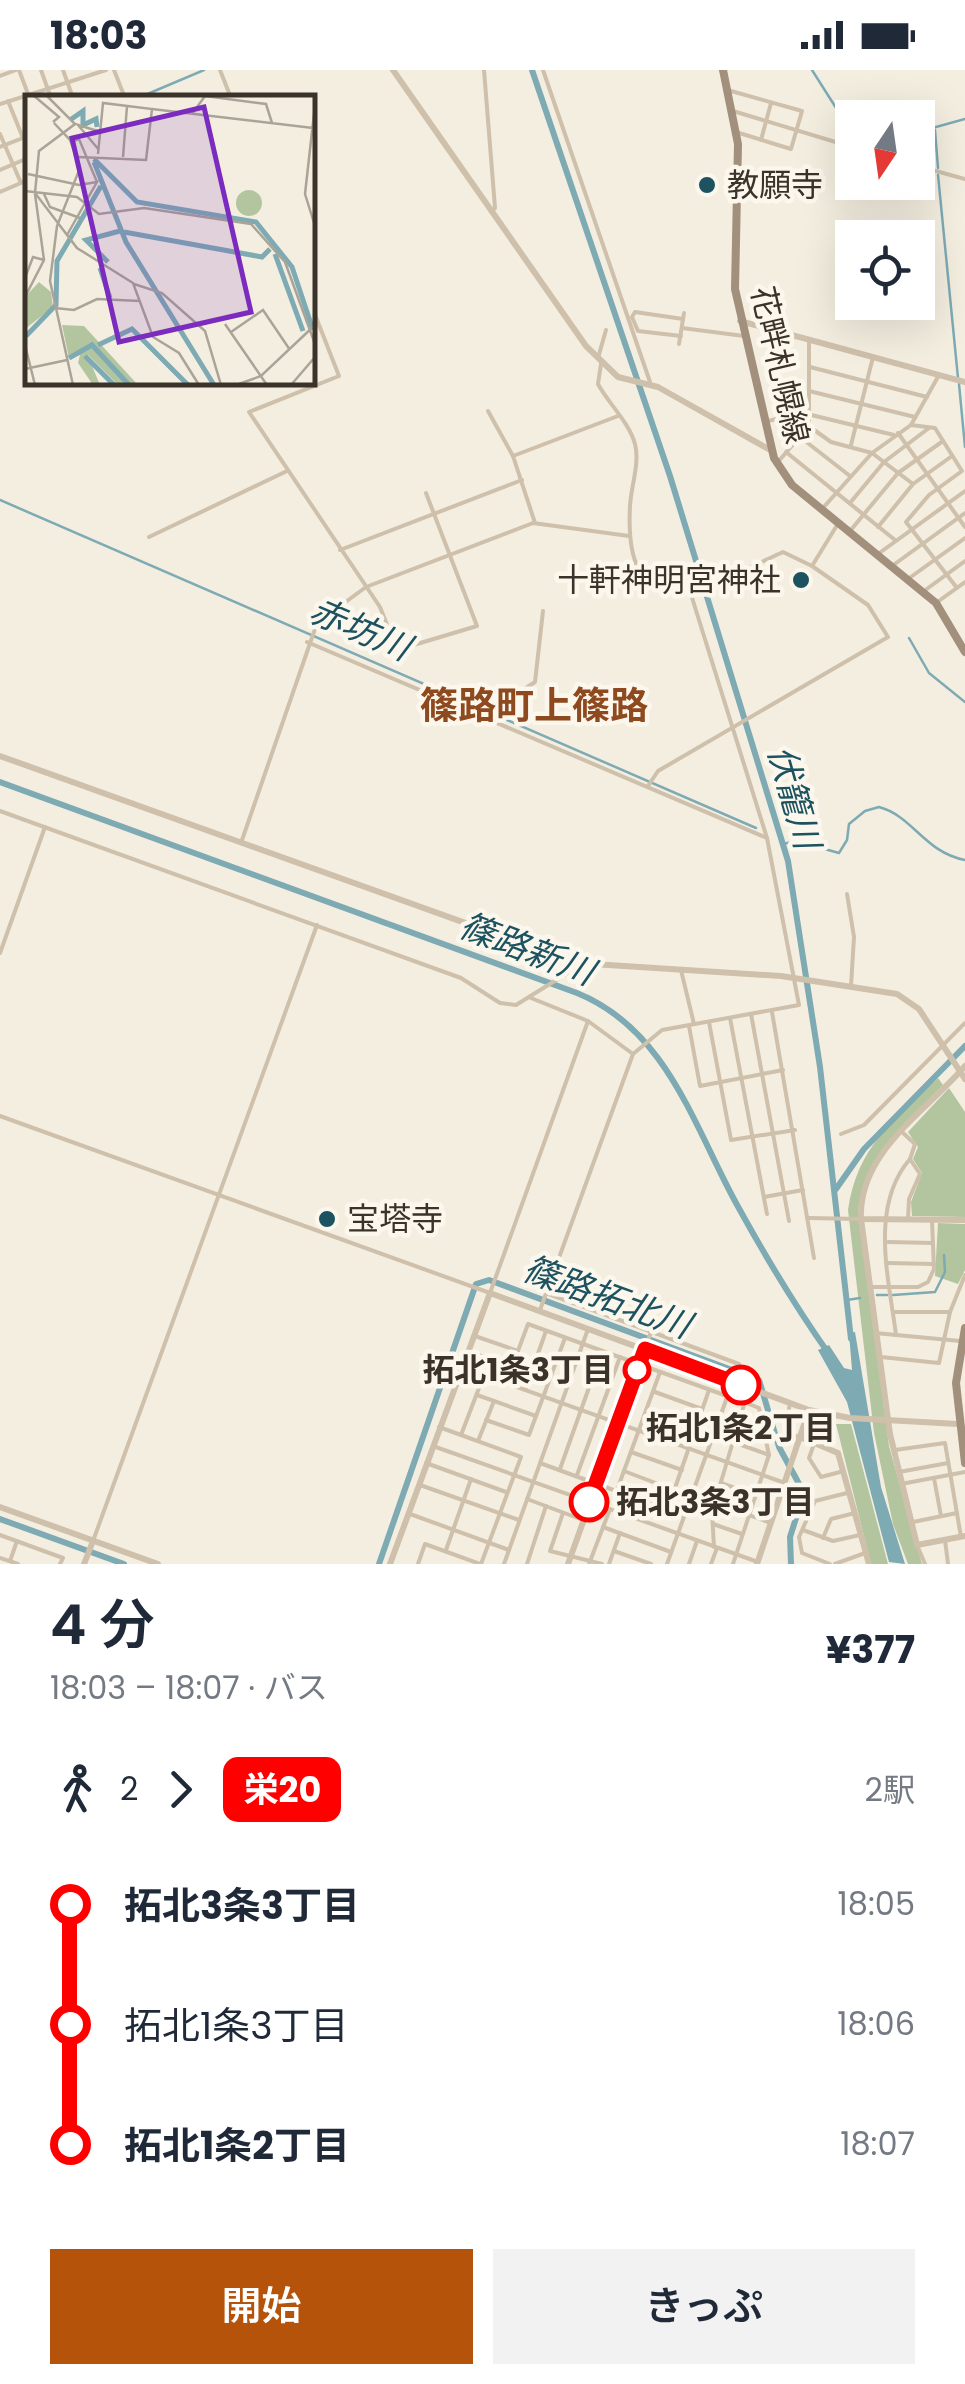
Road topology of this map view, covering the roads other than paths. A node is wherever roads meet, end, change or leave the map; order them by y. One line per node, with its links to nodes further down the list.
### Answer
1 (17, 70): 12 (street); 16 (street)
2 (41, 70): 14 (street)
3 (63, 70): 13 (street)
4 (106, 70): 11 (street)
5 (114, 70): 20 (street)
6 (220, 70): 21 (street)
7 (393, 70): 43 (street)
8 (484, 70): 43 (street)
9 (543, 70): 58 (street)
10 (722, 70): 15 (main road, 花畔札幌線)
11 (85, 73): 13 (street)
12 (0, 76)
13 (67, 82): 14 (street); 19 (street)
14 (48, 88): 17 (street); 18 (street)
15 (728, 90): 24 (street); 26 (main road, 花畔札幌線)
16 (27, 95)
17 (30, 95)
18 (50, 95)
19 (72, 95)
20 (124, 95)
21 (230, 95)
22 (25, 97): 23 (street)
23 (8, 102): 25 (street); 31 (street)
24 (772, 103): 27 (street); 28 (street)
25 (0, 104)
26 (732, 110): 27 (street); 29 (main road, 花畔札幌線)
27 (766, 122): 28 (street); 32 (street)
28 (796, 130): 32 (street); 33 (street)
29 (736, 132): 32 (street); 45 (main road, 花畔札幌線)
30 (0, 134): 34 (street)
31 (25, 137): 34 (street)
32 (761, 140)
33 (835, 142)
34 (2, 146): 36 (street)
35 (25, 159): 36 (street)
36 (12, 165): 37 (street); 41 (street)
37 (0, 170)
38 (935, 171): 39 (street)
39 (965, 180)
40 (25, 181): 41 (street)
41 (20, 183): 42 (street)
42 (0, 192)
43 (491, 212): 53 (street)
44 (315, 314): 84 (street)
45 (740, 321): 49 (main road, 花畔札幌線); 50 (street)
46 (682, 328): 48 (street); 48 (street); 49 (street)
47 (606, 330): 53 (street)
48 (680, 336): 51 (street)
49 (744, 336): 66 (main road, 花畔札幌線)
50 (809, 339): 52 (street); 54 (street)
51 (679, 344)
52 (873, 357): 55 (street); 56 (street)
53 (600, 360): 58 (street); 64 (street)
54 (809, 367): 56 (street); 59 (street)
55 (940, 375): 57 (street); 60 (street)
56 (867, 382): 60 (street); 61 (street)
57 (965, 382)
58 (649, 384): 76 (street)
59 (809, 391): 61 (street); 63 (street)
60 (927, 397): 65 (street)
61 (862, 403): 65 (street); 69 (street)
62 (488, 411): 79 (street)
63 (809, 414): 66 (street); 68 (street); 69 (street)
64 (618, 416): 79 (street); 107 (street)
65 (915, 417): 67 (street)
66 (764, 422): 76 (main road, 花畔札幌線)
67 (911, 425): 70 (street); 71 (street)
68 (809, 426): 72 (street); 75 (street)
69 (856, 426): 71 (street); 75 (street)
70 (929, 428): 73 (street); 74 (street)
71 (896, 434): 74 (street); 78 (street)
72 (800, 437): 77 (street); 87 (street)
73 (943, 441): 80 (street); 81 (street)
74 (906, 444): 81 (street); 82 (street)
75 (850, 447): 78 (street)
76 (772, 451): 83 (main road, 花畔札幌線)
77 (786, 452): 83 (street); 93 (street)
78 (872, 453): 82 (street); 87 (street)
79 (513, 456): 88 (street)
80 (952, 456): 86 (street); 90 (street)
81 (916, 459): 85 (street); 86 (street)
82 (884, 462): 85 (street); 95 (street)
83 (776, 464): 96 (main road, 花畔札幌線)
84 (287, 471): 108 (street); 112 (street)
85 (898, 473): 89 (street); 99 (street)
86 (927, 474): 89 (street); 90 (street)
87 (850, 476): 93 (street)
88 (522, 480): 97 (street); 102 (street)
89 (914, 484): 104 (street)
90 (938, 488): 94 (street); 105 (street)
91 (965, 490): 94 (street)
92 (426, 493): 97 (street)
93 (836, 493): 95 (street); 96 (street)
94 (948, 503): 100 (street); 105 (street)
95 (849, 504): 99 (street)
96 (822, 509): 101 (main road, 花畔札幌線)
97 (434, 513): 112 (street); 114 (street)
98 (965, 513): 100 (street)
99 (864, 515): 104 (street); 106 (street)
100 (959, 518): 103 (street); 111 (street)
101 (839, 522): 106 (main road, 花畔札幌線); 117 (street)
102 (535, 523): 107 (street); 114 (street)
103 (965, 526)
104 (878, 527): 110 (street)
105 (913, 528): 110 (street); 111 (street)
106 (850, 531): 113 (main road, 花畔札幌線)
107 (629, 536): 123 (street)
108 (149, 538)
109 (965, 538): 115 (street)
110 (895, 540): 113 (street)
111 (924, 543): 115 (street); 118 (street)
112 (339, 550): 122 (street)
113 (878, 554): 118 (main road, 花畔札幌線)
114 (451, 555): 122 (street); 122 (street)
115 (936, 559): 119 (street); 120 (street)
116 (965, 561): 119 (street)
117 (812, 566): 123 (street); 131 (street)
118 (892, 566): 120 (main road, 花畔札幌線)
119 (947, 574): 124 (street); 125 (street)
120 (908, 578): 125 (main road, 花畔札幌線)
121 (965, 582): 124 (street)
122 (366, 587): 128 (street)
123 (691, 588): 131 (street)
124 (957, 588): 126 (street)
125 (924, 592): 126 (main road, 花畔札幌線)
126 (936, 603): 129 (main road, 花畔札幌線)
127 (543, 611): 130 (street)
128 (307, 641): 130 (street); 137 (street)
129 (965, 652)
130 (491, 719): 133 (street)
131 (735, 726): 133 (street); 136 (street)
132 (0, 756): 137 (street)
133 (650, 783): 136 (street)
134 (0, 811): 135 (street)
135 (45, 827): 139 (street); 140 (street)
136 (767, 838): 143 (street)
137 (241, 843): 141 (street)
138 (847, 894): 144 (street)
139 (317, 925): 145 (street); 169 (street)
140 (0, 953)
141 (575, 967): 142 (street); 145 (street)
142 (681, 970): 143 (street); 152 (street)
143 (795, 978): 144 (street); 146 (street)
144 (851, 986): 153 (street)
145 (532, 996): 149 (street)
146 (772, 1011): 147 (street); 155 (street)
147 (751, 1014): 148 (street); 157 (street)
148 (730, 1018): 150 (street); 158 (street)
149 (588, 1020): 154 (street); 187 (street)
150 (709, 1022): 152 (street); 159 (street)
151 (965, 1023): 153 (street)
152 (692, 1025): 154 (street); 159 (street)
153 (943, 1046): 156 (street); 164 (street)
154 (635, 1052): 188 (street)
155 (784, 1070): 157 (street); 161 (street)
156 (963, 1072): 162 (street)
157 (762, 1074): 158 (street); 163 (street)
158 (742, 1078): 159 (street); 165 (street)
159 (720, 1082): 165 (street)
160 (0, 1116): 169 (street)
161 (795, 1130): 163 (street); 167 (street)
162 (902, 1132): 166 (street); 173 (street)
163 (773, 1133): 165 (street); 168 (street)
164 (840, 1134)
165 (753, 1137): 170 (street)
166 (910, 1159): 174 (street); 175 (street)
167 (805, 1189): 168 (street); 172 (street)
168 (784, 1193): 170 (street); 178 (street)
169 (218, 1194): 187 (street); 319 (street)
170 (764, 1197): 171 (street)
171 (767, 1214)
172 (809, 1218): 173 (street); 181 (street)
173 (861, 1219): 174 (street); 186 (street)
174 (886, 1219): 175 (street); 179 (street)
175 (908, 1220): 176 (street)
176 (932, 1220): 177 (street); 180 (street)
177 (965, 1220)
178 (790, 1221)
179 (886, 1242): 180 (street); 182 (street)
180 (933, 1242): 183 (street)
181 (814, 1258)
182 (887, 1263): 183 (street); 185 (street)
183 (934, 1264): 185 (street)
184 (965, 1275): 191 (street)
185 (890, 1287): 186 (street); 190 (street)
186 (870, 1288): 196 (street)
187 (491, 1290): 189 (street); 197 (street)
188 (546, 1294): 189 (street); 195 (street)
189 (541, 1308): 193 (street)
190 (893, 1312): 191 (street); 198 (street)
191 (950, 1312): 200 (street)
192 (965, 1328): 201 (main road)
193 (588, 1329): 202 (street); 203 (street)
194 (546, 1331): 199 (street); 205 (street); 217 (street)
195 (651, 1333): 203 (street); 214 (street)
196 (875, 1334): 198 (street); 207 (street)
197 (472, 1335): 204 (street); 205 (street)
198 (896, 1336): 200 (street)
199 (565, 1338): 202 (street); 221 (street)
200 (943, 1340): 201 (street); 207 (street)
201 (963, 1342): 237 (main road)
202 (583, 1344): 206 (street); 225 (street)
203 (646, 1346): 209 (street); 214 (street)
204 (466, 1350): 210 (street); 211 (street)
205 (518, 1351): 211 (street)
206 (602, 1351): 208 (street); 228 (street)
207 (878, 1357): 234 (street)
208 (620, 1358): 209 (street); 232 (street)
209 (639, 1364): 212 (street); 236 (street)
210 (461, 1367): 213 (street); 238 (street)
211 (512, 1367): 215 (street)
212 (660, 1372): 218 (street); 219 (street)
213 (484, 1375): 215 (street); 220 (street)
214 (734, 1379): 216 (street); 222 (street)
215 (506, 1383): 217 (street)
216 (749, 1388): 224 (street); 226 (street)
217 (525, 1390): 221 (street)
218 (709, 1390): 222 (street); 227 (street)
219 (653, 1391): 227 (street); 230 (street)
220 (476, 1394): 223 (street); 242 (street)
221 (544, 1396): 225 (street); 231 (street)
222 (727, 1396): 251 (street)
223 (494, 1401): 231 (street); 233 (street)
224 (744, 1402): 235 (street); 241 (street)
225 (562, 1403): 228 (street); 256 (street)
226 (790, 1403): 229 (street); 243 (street)
227 (702, 1408): 239 (street)
228 (581, 1410): 232 (street); 258 (street)
229 (809, 1410): 234 (street); 243 (street)
230 (646, 1411): 239 (street); 240 (street)
231 (536, 1416): 233 (street)
232 (598, 1416): 236 (street); 267 (street)
233 (486, 1420): 244 (street)
234 (890, 1420): 237 (street); 249 (street)
235 (738, 1422): 241 (street); 245 (street)
236 (618, 1423): 240 (street); 274 (street)
237 (961, 1425): 257 (main road)
238 (439, 1427): 242 (street); 247 (street)
239 (695, 1428): 248 (street)
240 (638, 1431): 248 (street); 250 (street)
241 (765, 1432): 252 (street)
242 (462, 1435): 244 (street)
243 (800, 1438): 246 (street); 272 (street)
244 (478, 1442): 264 (street)
245 (733, 1442): 252 (street); 254 (street)
246 (815, 1442): 260 (street); 260 (street)
247 (432, 1446): 253 (street); 264 (street)
248 (688, 1449): 251 (street); 259 (street)
249 (893, 1450): 255 (street); 262 (street)
250 (631, 1452): 259 (street); 261 (street)
251 (706, 1455): 254 (street); 296 (street)
252 (769, 1456): 265 (street)
253 (426, 1463): 269 (street); 273 (street)
254 (727, 1463): 265 (street); 271 (street)
255 (948, 1463): 262 (street); 266 (street)
256 (540, 1464): 258 (street); 270 (street)
257 (965, 1464)
258 (559, 1470): 267 (street)
259 (682, 1470): 276 (street)
260 (844, 1471): 279 (street)
261 (624, 1472): 276 (street); 277 (street)
262 (897, 1472): 275 (street)
263 (965, 1472): 266 (street)
264 (514, 1475): 270 (street); 278 (street)
265 (763, 1475): 272 (street); 280 (street)
266 (950, 1475): 268 (street); 293 (street)
267 (576, 1477): 274 (street)
268 (934, 1478): 275 (street); 297 (street)
269 (471, 1480): 278 (street); 282 (street)
270 (533, 1482): 281 (street); 284 (street)
271 (721, 1483): 280 (street); 285 (street)
272 (785, 1483): 301 (street)
273 (419, 1484): 282 (street); 294 (street)
274 (596, 1484): 277 (street); 284 (street)
275 (900, 1484): 302 (street)
276 (674, 1490): 289 (street)
277 (617, 1491): 283 (street)
278 (508, 1492): 290 (street)
279 (850, 1492): 292 (street); 306 (street)
280 (756, 1496): 295 (street)
281 (527, 1499): 286 (street); 299 (street)
282 (464, 1500): 290 (street); 305 (street)
283 (641, 1500): 289 (street); 298 (street)
284 (589, 1502): 288 (street); 300 (street)
285 (715, 1502): 295 (street); 303 (street)
286 (546, 1506): 291 (street); 343 (street)
287 (0, 1508): 319 (street)
288 (610, 1509): 298 (street); 304 (street)
289 (667, 1510): 296 (street)
290 (499, 1513): 299 (street); 317 (street)
291 (564, 1513): 300 (street); 328 (street)
292 (855, 1513): 311 (street); 313 (street)
293 (958, 1513): 297 (street); 312 (street)
294 (408, 1514): 305 (street); 339 (street)
295 (750, 1515): 301 (street); 309 (street)
296 (684, 1516): 308 (street)
297 (942, 1516): 302 (street)
298 (635, 1518): 308 (street)
299 (519, 1520): 321 (street)
300 (583, 1520): 328 (street)
301 (771, 1522): 333 (street)
302 (910, 1522): 318 (street)
303 (713, 1524): 309 (street); 320 (street)
304 (603, 1527): 307 (street); 332 (street)
305 (453, 1530): 317 (street); 323 (street)
306 (802, 1530): 313 (street); 334 (street)
307 (620, 1533): 322 (street); 324 (street)
308 (678, 1534): 316 (street); 324 (street)
309 (743, 1534): 326 (street)
310 (0, 1535): 315 (street)
311 (860, 1535): 313 (street); 325 (street)
312 (963, 1536): 314 (street)
313 (823, 1538)
314 (946, 1540): 318 (street); 353 (street)
315 (17, 1541): 329 (street); 336 (street)
316 (697, 1541): 320 (street); 347 (street)
317 (488, 1543): 321 (street); 341 (street)
318 (917, 1545): 352 (street)
319 (90, 1547): 337 (street); 338 (street)
320 (715, 1547): 326 (street); 348 (street)
321 (509, 1550): 331 (street)
322 (614, 1550): 330 (street); 344 (street)
323 (445, 1552): 340 (street); 341 (street)
324 (671, 1552): 346 (street)
325 (864, 1553): 350 (street); 351 (street)
326 (736, 1554): 333 (street); 349 (street)
327 (0, 1558): 329 (street)
328 (569, 1560): 332 (street)
329 (10, 1561): 335 (street)
330 (631, 1561): 345 (street)
331 (504, 1562): 342 (street)
332 (590, 1563): 344 (street)
333 (759, 1563)
334 (822, 1563): 350 (street)
335 (18, 1564)
336 (60, 1564)
337 (84, 1564)
338 (158, 1564)
339 (390, 1564)
340 (419, 1564)
341 (480, 1564)
342 (515, 1564)
343 (527, 1564)
344 (606, 1564)
345 (649, 1564)
346 (667, 1564)
347 (690, 1564)
348 (711, 1564)
349 (732, 1564)
350 (833, 1564)
351 (869, 1564)
352 (925, 1564)
353 (948, 1564)

